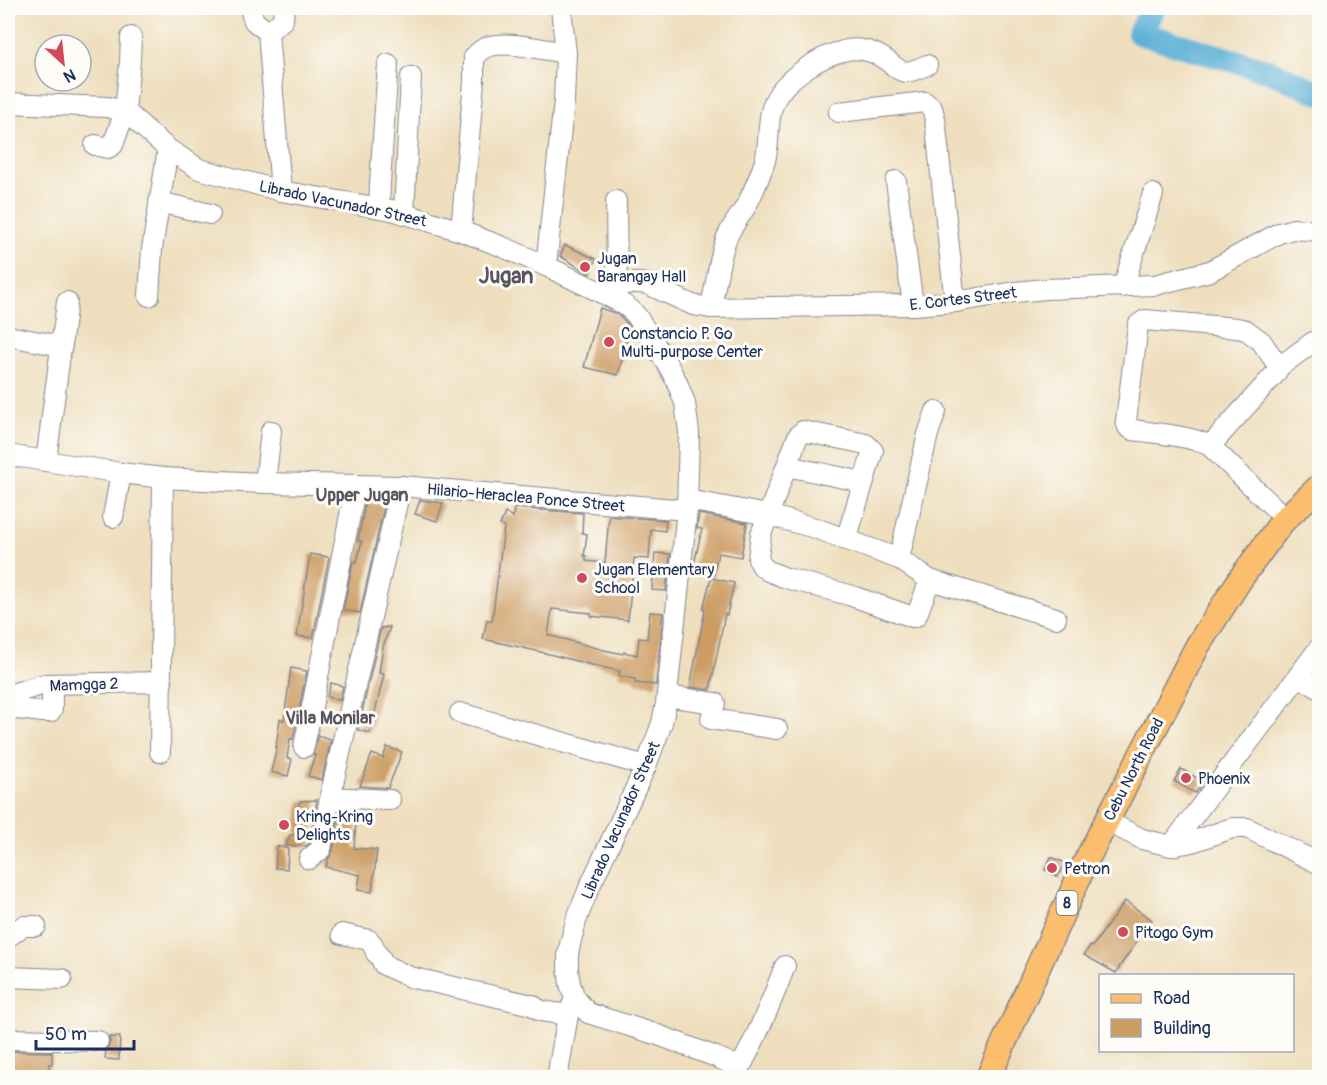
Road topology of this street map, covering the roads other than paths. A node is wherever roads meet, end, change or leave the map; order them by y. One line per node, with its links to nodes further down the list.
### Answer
1 (250, 8): 4 (street)
2 (284, 8): 4 (street)
3 (561, 8): 6 (street)
4 (268, 32): 16 (street)
5 (131, 37): 11 (street)
6 (566, 53): 23 (street); 25 (street)
7 (388, 64): 20 (street)
8 (927, 65): 32 (street)
9 (411, 77): 22 (street)
10 (8, 103): 11 (street)
11 (124, 111): 13 (street); 14 (street, Librado Vacunador Street)
12 (839, 112): 30 (street)
13 (95, 145)
14 (168, 149): 16 (street, Librado Vacunador Street); 19 (street)
15 (896, 181): 31 (street)
16 (281, 191): 20 (street, Librado Vacunador Street)
17 (1153, 194): 26 (street)
18 (616, 201): 27 (street)
19 (159, 202): 21 (street); 28 (street)
20 (379, 208): 22 (street, Librado Vacunador Street)
21 (210, 214)
22 (404, 214): 23 (street, Librado Vacunador Street)
23 (461, 231): 25 (street, Librado Vacunador Street)
24 (1320, 231): 26 (street, E. Cortes Street)
25 (546, 266): 27 (street, Librado Vacunador Street)
26 (1123, 287): 30 (street, E. Cortes Street)
27 (609, 289): 32 (street, E. Cortes Street); 51 (street, Librado Vacunador Street)
28 (149, 296)
29 (68, 302): 35 (street)
30 (955, 302): 31 (street, E. Cortes Street)
31 (913, 305): 32 (street, E. Cortes Street)
32 (710, 308)
33 (8, 336): 35 (street)
34 (1313, 342): 36 (street)
35 (62, 346): 41 (street)
36 (1279, 367): 39 (street); 39 (street)
37 (936, 411): 56 (street)
38 (271, 431): 46 (street)
39 (1210, 446): 54 (street)
40 (8, 455): 41 (street, Hilario-Heraclea Ponce Street)
41 (46, 461): 43 (street, Hilario-Heraclea Ponce Street)
42 (787, 466): 45 (street); 45 (street); 52 (street)
43 (121, 473): 44 (street, Hilario-Heraclea Ponce Street); 53 (street)
44 (163, 478): 46 (street, Hilario-Heraclea Ponce Street); 61 (street)
45 (863, 482): 55 (street)
46 (265, 483): 47 (street, Hilario-Heraclea Ponce Street)
47 (356, 485): 48 (street, Hilario-Heraclea Ponce Street); 69 (street)
48 (401, 486): 51 (street, Hilario-Heraclea Ponce Street); 72 (street)
49 (1320, 486): 54 (main road, Cebu North Road / 8)
50 (1320, 502): 74 (main road, Cebu North Road / 8)
51 (687, 505): 52 (street, Hilario-Heraclea Ponce Street); 65 (street, Librado Vacunador Street)
52 (768, 515): 55 (street, Hilario-Heraclea Ponce Street); 57 (street)
53 (113, 517)
54 (1286, 519): 74 (main road, Cebu North Road / 8)
55 (846, 540): 56 (street, Hilario-Heraclea Ponce Street)
56 (899, 559): 57 (street, Hilario-Heraclea Ponce Street)
57 (930, 580): 58 (street, Hilario-Heraclea Ponce Street)
58 (1056, 618)
59 (1320, 647): 60 (street)
60 (1298, 676): 63 (street); 75 (street)
61 (162, 682): 62 (street, Mamgga 2); 70 (street)
62 (52, 684): 64 (street, Mamgga 2); 66 (street)
63 (1320, 689)
64 (8, 695)
65 (667, 696): 68 (street); 71 (street, Librado Vacunador Street)
66 (8, 710)
67 (460, 713): 71 (street)
68 (777, 729)
69 (304, 747)
70 (160, 752)
71 (646, 766): 84 (street, Librado Vacunador Street)
72 (330, 797): 73 (street); 76 (street)
73 (390, 800)
74 (1112, 825): 75 (street); 89 (main road, Cebu North Road / 8); 90 (main road, Cebu North Road / 8)
75 (1171, 846): 77 (street)
76 (309, 859)
77 (1320, 864)
78 (36, 926): 80 (street)
79 (342, 934): 84 (street)
80 (8, 938)
81 (785, 966): 87 (street)
82 (8, 977): 83 (street)
83 (62, 979)
84 (572, 1006): 87 (street); 88 (street)
85 (8, 1039): 86 (street)
86 (98, 1041)
87 (740, 1074)
88 (557, 1077)
89 (988, 1077)
90 (1002, 1077)

